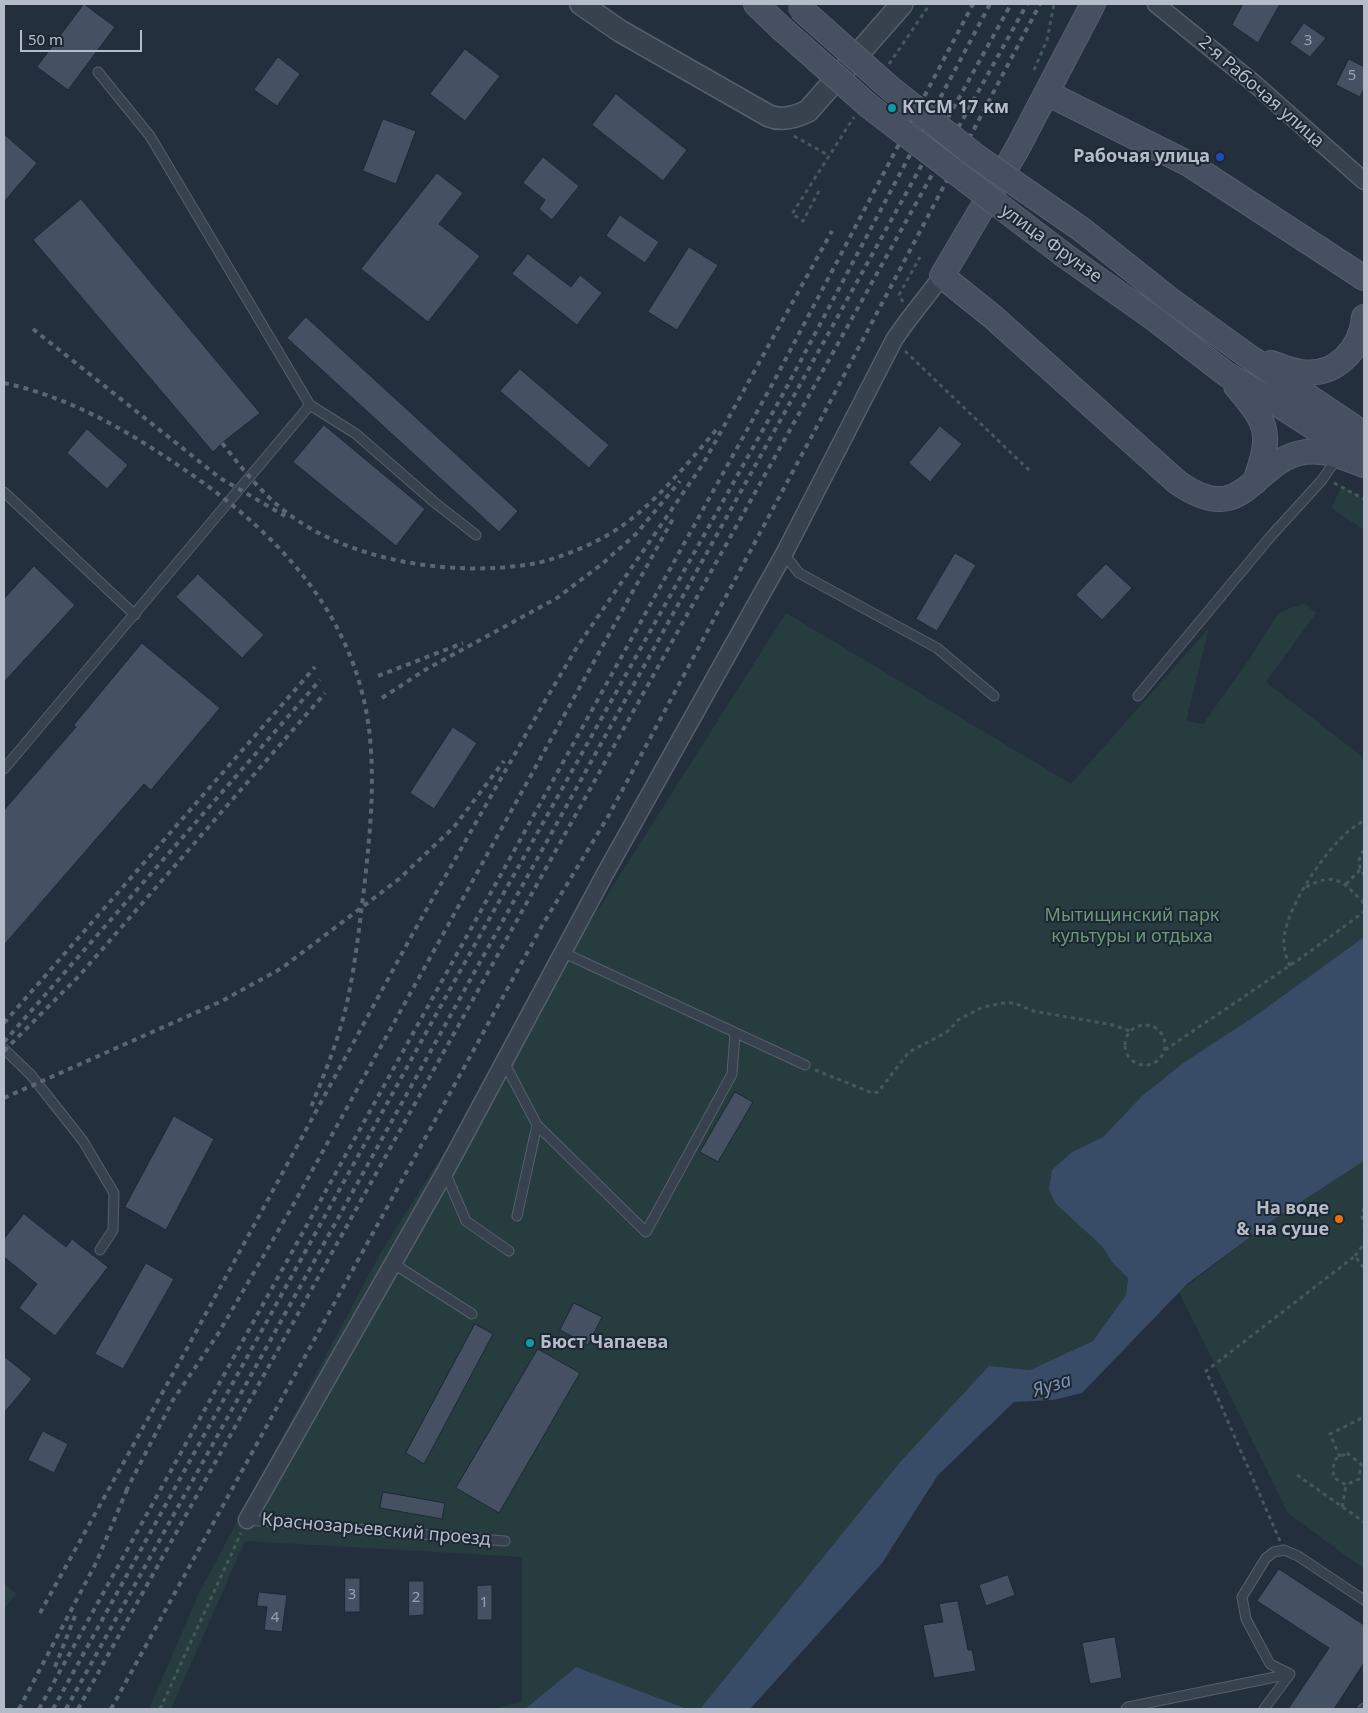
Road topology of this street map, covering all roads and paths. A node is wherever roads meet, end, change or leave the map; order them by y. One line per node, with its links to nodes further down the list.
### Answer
1 (581, 4): 3 (street)
2 (756, 4): 20 (main road, улица Фрунзе, bridge)
3 (902, 4)
4 (1093, 4): 8 (main road)
5 (1156, 4): 9 (street, 2-я Рабочая улица)
6 (798, 6): 19 (main road, улица Фрунзе, bridge)
7 (98, 72): 21 (lane)
8 (1047, 93): 13 (main road); 14 (main road)
9 (1364, 181)
10 (819, 191): 11 (path)
11 (806, 215)
12 (920, 257): 16 (path)
13 (1339, 262): 15 (main road); 17 (main road)
14 (942, 276): 18 (street); 27 (main road)
15 (1364, 278)
16 (904, 286)
17 (1364, 317): 19 (main road)
18 (894, 340): 26 (path); 30 (street)
19 (1245, 354): 22 (main road, улица Фрунзе)
20 (1226, 374): 24 (main road, улица Фрунзе); 27 (main road)
21 (310, 406): 29 (lane); 31 (lane)
22 (1364, 434)
23 (1337, 458): 33 (lane)
24 (1364, 460)
25 (1364, 465): 27 (main road)
26 (1032, 473)
27 (1255, 483)
28 (4, 492): 31 (lane)
29 (476, 535)
30 (784, 554): 32 (lane); 43 (street)
31 (135, 615): 34 (lane)
32 (994, 696)
33 (1138, 696)
34 (4, 769)
35 (1364, 820): 40 (path)
36 (1364, 850): 37 (path)
37 (1360, 870): 38 (path); 39 (path)
38 (1364, 875)
39 (1346, 884): 40 (path); 41 (path)
40 (1305, 887): 44 (path)
41 (1364, 903)
42 (1364, 912): 44 (path)
43 (562, 952): 46 (lane); 49 (street)
44 (1290, 966): 48 (path)
45 (1130, 1031): 48 (path); 48 (path); 50 (path)
46 (735, 1033): 50 (lane); 51 (lane)
47 (4, 1049): 57 (lane)
48 (1165, 1050)
49 (503, 1060): 51 (lane); 52 (street)
50 (805, 1065)
51 (537, 1125): 54 (lane)
52 (445, 1172): 58 (lane); 60 (street)
53 (1364, 1208): 55 (path)
54 (517, 1216)
55 (1364, 1225)
56 (1364, 1244): 59 (path)
57 (100, 1250)
58 (509, 1252)
59 (1355, 1256): 61 (path); 72 (path)
60 (394, 1264): 62 (lane); 69 (street)
61 (1364, 1268)
62 (472, 1314)
63 (1364, 1417): 64 (path)
64 (1340, 1457): 65 (path); 67 (path)
65 (1362, 1470): 67 (path)
66 (1296, 1475): 68 (path)
67 (1346, 1486): 68 (path)
68 (1342, 1507): 70 (path)
69 (247, 1520): 71 (lane, Краснозарьевский проезд); 75 (path)
70 (1364, 1522)
71 (505, 1541)
72 (1284, 1550): 73 (lane); 74 (lane)
73 (1364, 1600)
74 (1290, 1674): 76 (lane); 77 (lane)
75 (160, 1709)
76 (1126, 1709)
77 (1264, 1709)

